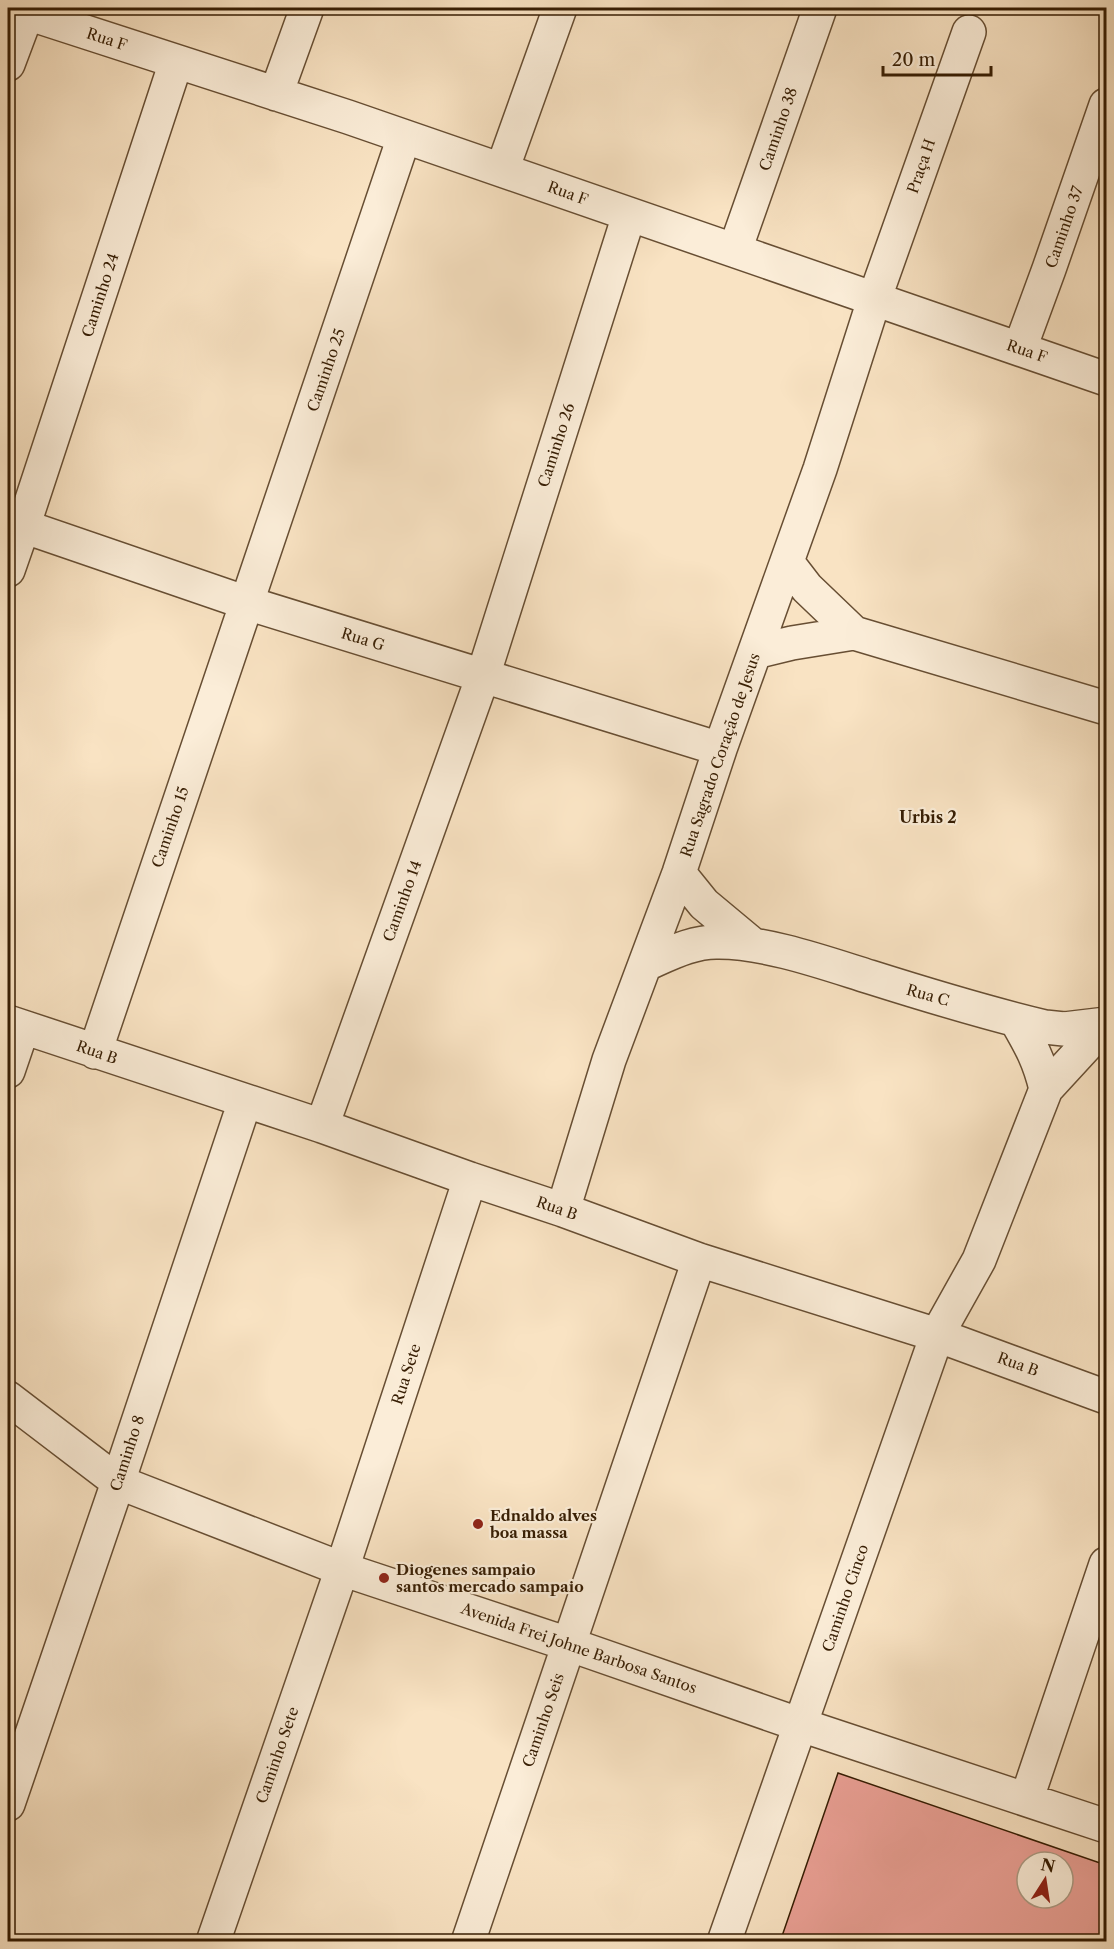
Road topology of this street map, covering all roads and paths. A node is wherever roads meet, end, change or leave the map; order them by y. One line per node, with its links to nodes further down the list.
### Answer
1 (307, 8): 8 (street)
2 (560, 8): 11 (street)
3 (820, 8): 13 (street, Caminho 38)
4 (28, 10): 6 (street, Rua F); 7 (street)
5 (969, 32): 14 (street, Praça H)
6 (176, 62): 8 (street, Rua F); 17 (street, Caminho 24)
7 (8, 64)
8 (276, 94): 10 (street, Rua F)
9 (1107, 105): 15 (street, Caminho 37)
10 (404, 137): 11 (street, Rua F); 20 (street, Caminho 25)
11 (502, 170): 12 (street, Rua F)
12 (629, 215): 13 (street, Rua F); 23 (street, Caminho 26)
13 (735, 250): 14 (street, Rua F)
14 (874, 300): 15 (street, Rua F); 18 (street, Rua Sagrado Coração de Jesus)
15 (1020, 348): 16 (street, Rua F)
16 (1107, 380)
17 (15, 524): 19 (street, Caminho 24); 20 (street, Rua G)
18 (787, 562): 21 (street); 22 (street, Rua Sagrado Coração de Jesus)
19 (8, 570)
20 (247, 603): 23 (street, Rua G); 32 (street, Caminho 15)
21 (854, 633): 22 (street); 24 (street)
22 (755, 652): 25 (street, Rua Sagrado Coração de Jesus)
23 (483, 675): 25 (street, Rua G); 36 (street, Caminho 14)
24 (1107, 708)
25 (720, 749): 26 (street, Rua Sagrado Coração de Jesus)
26 (679, 873): 27 (street, Rua C); 28 (street, Rua Sagrado Coração de Jesus)
27 (752, 944): 28 (street, Rua C); 29 (street, Rua C)
28 (646, 964): 38 (street, Rua Sagrado Coração de Jesus)
29 (1016, 1020): 31 (street, Rua C); 34 (street)
30 (15, 1024): 32 (street, Rua B); 33 (street)
31 (1106, 1025): 34 (street, Caminho Cinco)
32 (95, 1052): 35 (street, Rua B)
33 (8, 1071)
34 (1046, 1089): 40 (street, Caminho Cinco)
35 (245, 1101): 36 (street, Rua B); 45 (street, Caminho 8)
36 (322, 1126): 37 (street, Rua B)
37 (470, 1179): 38 (street, Rua B); 47 (street, Rua Sete)
38 (563, 1210): 39 (street, Rua B)
39 (699, 1260): 41 (street, Rua B); 48 (street, Caminho Seis)
40 (979, 1260): 41 (street, Caminho Cinco); 42 (street, Caminho Cinco)
41 (937, 1335): 42 (street, Rua B); 49 (street, Caminho Cinco)
42 (968, 1346): 43 (street, Rua B)
43 (1107, 1397)
44 (8, 1398): 45 (street, Avenida Frei Johne Barbosa Santos)
45 (118, 1482): 47 (street, Avenida Frei Johne Barbosa Santos); 51 (street, Caminho 8)
46 (1107, 1564): 50 (street)
47 (342, 1569): 48 (street, Avenida Frei Johne Barbosa Santos); 53 (street, Caminho Sete)
48 (568, 1644): 49 (street, Avenida Frei Johne Barbosa Santos); 54 (street, Caminho Seis)
49 (801, 1725): 50 (street, Avenida Frei Johne Barbosa Santos); 55 (street, Caminho Cinco)
50 (1027, 1798): 52 (street, Avenida Frei Johne Barbosa Santos)
51 (8, 1804)
52 (1107, 1826)
53 (213, 1941)
54 (468, 1941)
55 (724, 1941)

